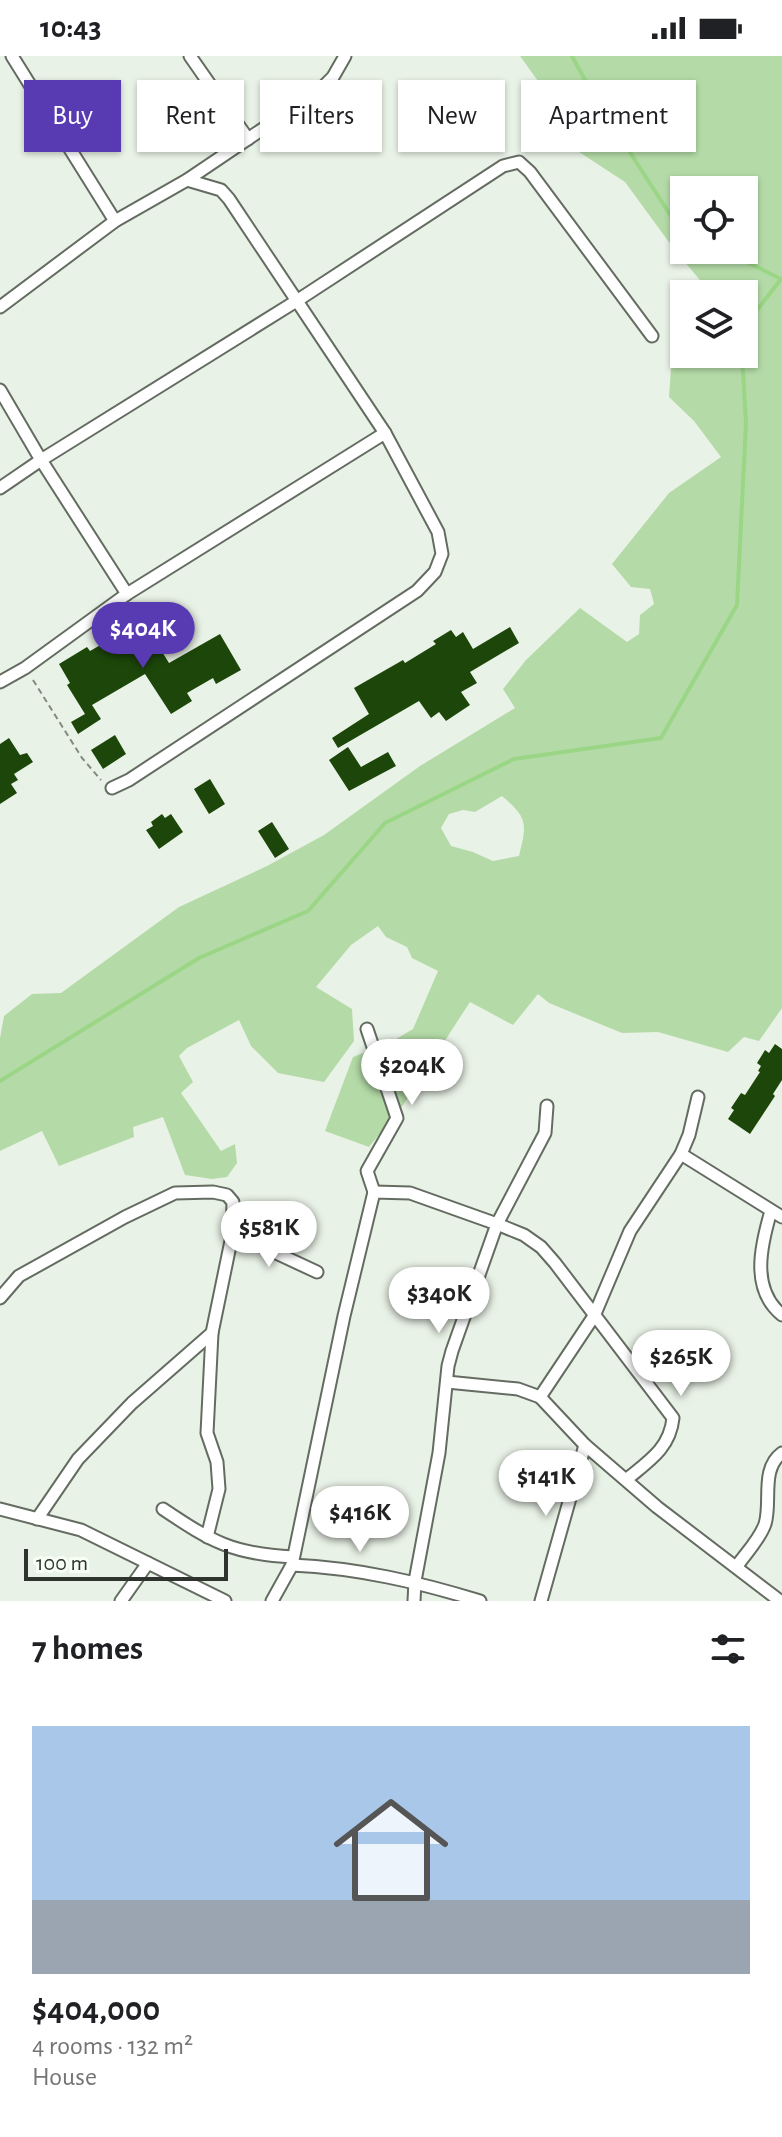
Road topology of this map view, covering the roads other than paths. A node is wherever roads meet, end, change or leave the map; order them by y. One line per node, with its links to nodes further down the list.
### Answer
1 (12, 56): 6 (street)
2 (190, 56): 4 (street)
3 (345, 56): 4 (street)
4 (248, 139): 5 (street)
5 (187, 180): 6 (street); 7 (street)
6 (115, 221): 8 (street)
7 (298, 300): 9 (street); 11 (street); 12 (street)
8 (0, 307)
9 (652, 336)
10 (0, 390): 12 (street)
11 (385, 433): 14 (street); 16 (street)
12 (41, 460): 13 (street); 14 (street)
13 (0, 488)
14 (127, 594): 15 (street)
15 (0, 682)
16 (112, 788)
17 (367, 1029): 21 (street)
18 (698, 1097): 20 (street)
19 (547, 1106): 23 (street)
20 (681, 1154): 22 (street); 28 (street)
21 (374, 1192): 23 (street); 39 (street)
22 (776, 1214): 27 (street)
23 (497, 1224): 28 (street); 30 (street)
24 (232, 1236): 25 (street); 26 (street); 29 (street)
25 (317, 1272)
26 (0, 1298)
27 (782, 1315)
28 (594, 1316): 31 (street); 34 (street)
29 (212, 1333): 37 (street); 38 (street)
30 (447, 1382): 31 (street); 42 (street)
31 (540, 1397): 32 (street)
32 (585, 1445): 34 (street); 48 (street)
33 (782, 1453): 41 (street)
34 (627, 1479): 41 (street)
35 (0, 1509): 37 (street)
36 (163, 1509): 38 (street)
37 (37, 1519): 40 (street)
38 (207, 1537): 39 (street)
39 (293, 1561): 42 (street); 45 (street)
40 (148, 1563): 43 (street); 44 (street)
41 (737, 1566): 49 (street)
42 (415, 1581): 46 (street); 47 (street)
43 (121, 1601)
44 (225, 1601)
45 (272, 1601)
46 (414, 1601)
47 (480, 1601)
48 (541, 1601)
49 (780, 1601)

